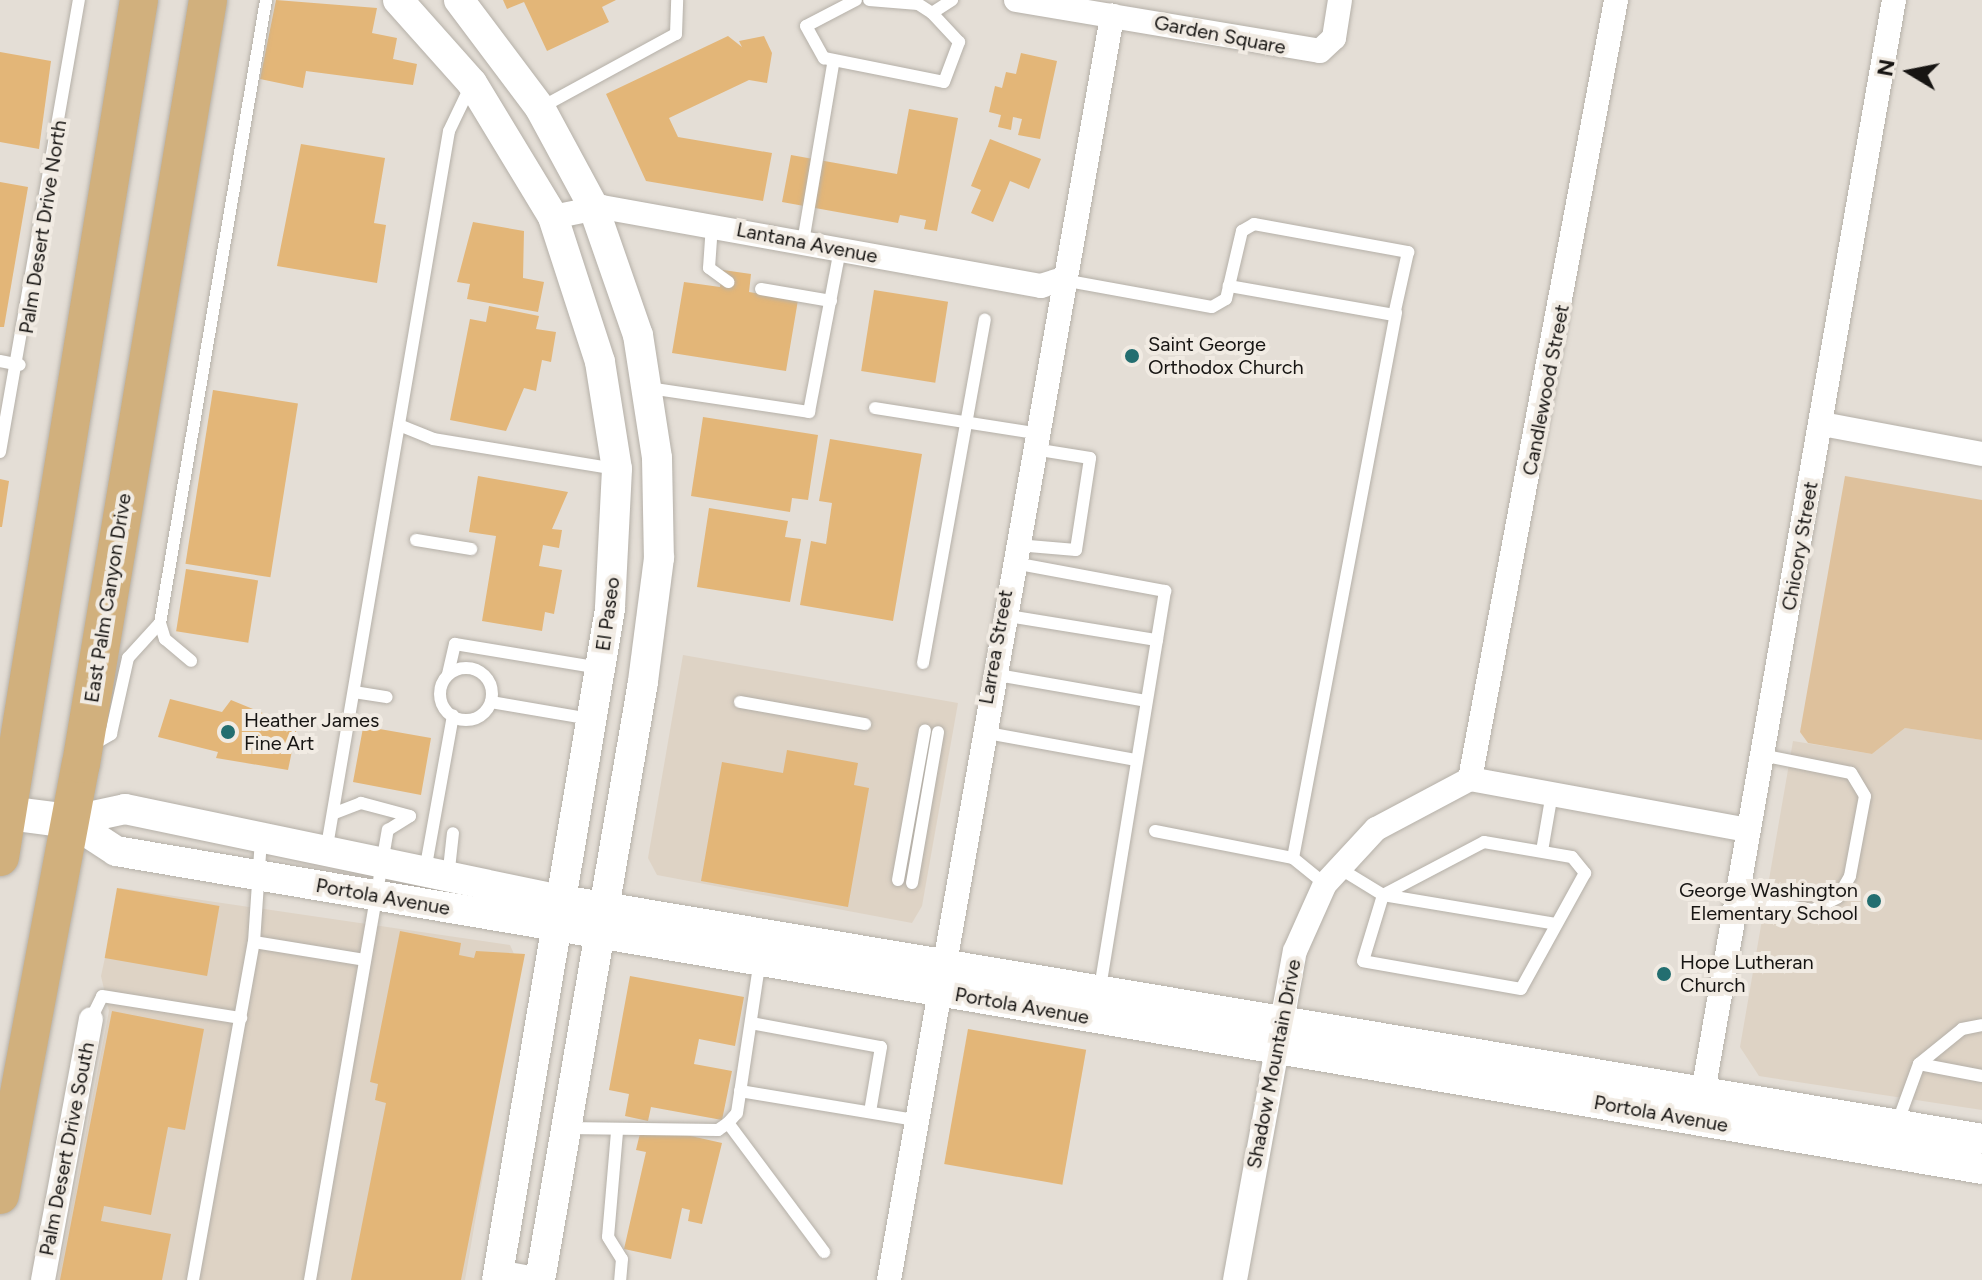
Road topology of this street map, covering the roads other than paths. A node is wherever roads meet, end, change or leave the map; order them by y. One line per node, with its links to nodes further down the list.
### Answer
1 (79, 0): 33 (lane, Palm Desert Drive North)
2 (139, 0): 72 (main road)
3 (208, 0): 67 (main road, East Palm Canyon Drive)
4 (266, 0): 49 (lane)
5 (398, 0): 18 (street, El Paseo)
6 (459, 0): 19 (street, El Paseo)
7 (677, 0): 19 (lane)
8 (856, 0): 17 (lane)
9 (869, 0): 15 (lane)
10 (952, 0): 15 (lane)
11 (1016, 0): 16 (street, Garden Square)
12 (1340, 0): 16 (street, Garden Square)
13 (1616, 0): 70 (street, Candlewood Street)
14 (1894, 0): 37 (street, Chicory Street)
15 (932, 13): 17 (lane)
16 (1112, 16): 25 (street, Larrea Street)
17 (833, 65): 23 (lane)
18 (472, 83): 21 (street, El Paseo); 38 (lane)
19 (540, 108): 20 (street, El Paseo)
20 (593, 206): 21 (street, Lantana Avenue); 22 (street, Lantana Avenue); 34 (street, El Paseo)
21 (553, 217): 42 (street, El Paseo)
22 (712, 225): 23 (street, Lantana Avenue); 26 (lane)
23 (803, 242): 24 (street, Lantana Avenue)
24 (840, 249): 25 (street, Lantana Avenue); 29 (lane)
25 (1060, 280): 27 (lane); 39 (street, Larrea Street)
26 (728, 282)
27 (1229, 286): 30 (lane); 30 (lane)
28 (761, 289): 29 (lane)
29 (831, 301): 34 (lane)
30 (1396, 313): 82 (lane)
31 (985, 320): 36 (lane)
32 (0, 361): 33 (lane)
33 (20, 365): 40 (lane, Palm Desert Drive North)
34 (649, 388): 48 (street, El Paseo)
35 (875, 408): 36 (lane)
36 (967, 423): 39 (lane); 52 (lane)
37 (1822, 424): 41 (street); 68 (street, Chicory Street)
38 (399, 425): 42 (lane); 56 (lane)
39 (1032, 441): 46 (street, Larrea Street); 46 (lane)
40 (0, 452)
41 (1982, 454)
42 (617, 469): 43 (street, El Paseo)
43 (619, 511): 48 (street); 53 (street, El Paseo)
44 (416, 540): 45 (lane)
45 (471, 549)
46 (1013, 554): 47 (street, Larrea Street); 50 (lane)
47 (1002, 615): 50 (lane); 55 (street, Larrea Street)
48 (653, 616): 90 (street, El Paseo)
49 (160, 623): 51 (lane); 67 (lane)
50 (1157, 640): 58 (lane)
51 (191, 661)
52 (923, 663)
53 (600, 668): 54 (lane); 62 (street, El Paseo)
54 (448, 674): 59 (lane); 61 (lane)
55 (992, 674): 58 (lane); 66 (street, Larrea Street)
56 (354, 692): 57 (lane); 73 (lane)
57 (387, 697)
58 (1146, 701): 69 (lane)
59 (491, 702): 61 (lane); 62 (lane)
60 (740, 702): 63 (lane)
61 (453, 715): 87 (lane)
62 (592, 719): 90 (street, El Paseo)
63 (865, 724)
64 (925, 730): 85 (lane)
65 (938, 732): 86 (lane)
66 (982, 732): 69 (lane); 95 (street, Larrea Street)
67 (97, 742): 74 (main road, East Palm Canyon Drive)
68 (1762, 755): 75 (street, Chicory Street); 89 (lane)
69 (1136, 760): 97 (lane)
70 (1470, 779): 71 (street); 84 (street, Shadow Mountain Drive)
71 (1552, 793): 75 (street); 79 (lane)
72 (3, 808): 74 (main road, Portola Avenue); 81 (main road)
73 (333, 814): 80 (lane); 87 (lane)
74 (70, 821): 78 (street, Portola Avenue); 83 (street, Portola Avenue); 115 (main road, East Palm Canyon Drive)
75 (1748, 830): 89 (street, Chicory Street)
76 (1155, 831): 82 (lane)
77 (453, 833): 87 (lane)
78 (262, 836): 80 (street, Portola Avenue); 83 (lane)
79 (1542, 851): 88 (lane); 91 (lane)
80 (325, 856): 87 (street, Portola Avenue)
81 (0, 857)
82 (1293, 858): 84 (lane)
83 (256, 875): 87 (street, Portola Avenue); 93 (lane)
84 (1332, 876): 88 (lane); 102 (street, Shadow Mountain Drive)
85 (898, 880)
86 (912, 883)
87 (406, 886): 90 (street, Portola Avenue); 90 (street); 94 (lane)
88 (1383, 895): 91 (lane); 91 (lane)
89 (1736, 899): 106 (street, Chicory Street)
90 (580, 917): 92 (street, Portola Avenue); 111 (street, El Paseo); 118 (street, El Paseo)
91 (1556, 924)
92 (759, 940): 95 (street, Portola Avenue); 96 (street, Portola Avenue); 100 (lane)
93 (254, 942): 94 (lane); 98 (lane)
94 (365, 960): 121 (lane)
95 (942, 961): 96 (street, Larrea Street); 97 (street, Portola Avenue)
96 (937, 991): 102 (street, Portola Avenue); 108 (street, Larrea Street)
97 (1099, 995): 102 (street, Portola Avenue)
98 (241, 1018): 99 (lane); 120 (lane)
99 (91, 1019): 119 (street, Palm Desert Drive South)
100 (751, 1023): 105 (lane); 107 (lane)
101 (1982, 1025): 103 (lane)
102 (1276, 1037): 106 (street, Portola Avenue); 114 (street, Portola Avenue); 124 (street, Shadow Mountain Drive)
103 (1919, 1064): 104 (lane); 110 (lane)
104 (1982, 1076)
105 (740, 1091): 107 (lane); 109 (lane)
106 (1703, 1092): 110 (street, Portola Avenue)
107 (870, 1112): 108 (lane)
108 (916, 1120): 123 (street, Larrea Street)
109 (728, 1123): 112 (lane); 116 (lane)
110 (1897, 1125): 113 (street, Portola Avenue)
111 (566, 1128): 112 (lane); 122 (street, El Paseo)
112 (617, 1132): 117 (lane)
113 (1982, 1139)
114 (1982, 1169)
115 (0, 1195)
116 (824, 1252)
117 (621, 1274)
118 (498, 1276): 122 (street)
119 (43, 1280)
120 (193, 1280)
121 (310, 1280)
122 (540, 1280)
123 (889, 1280)
124 (1235, 1280)

